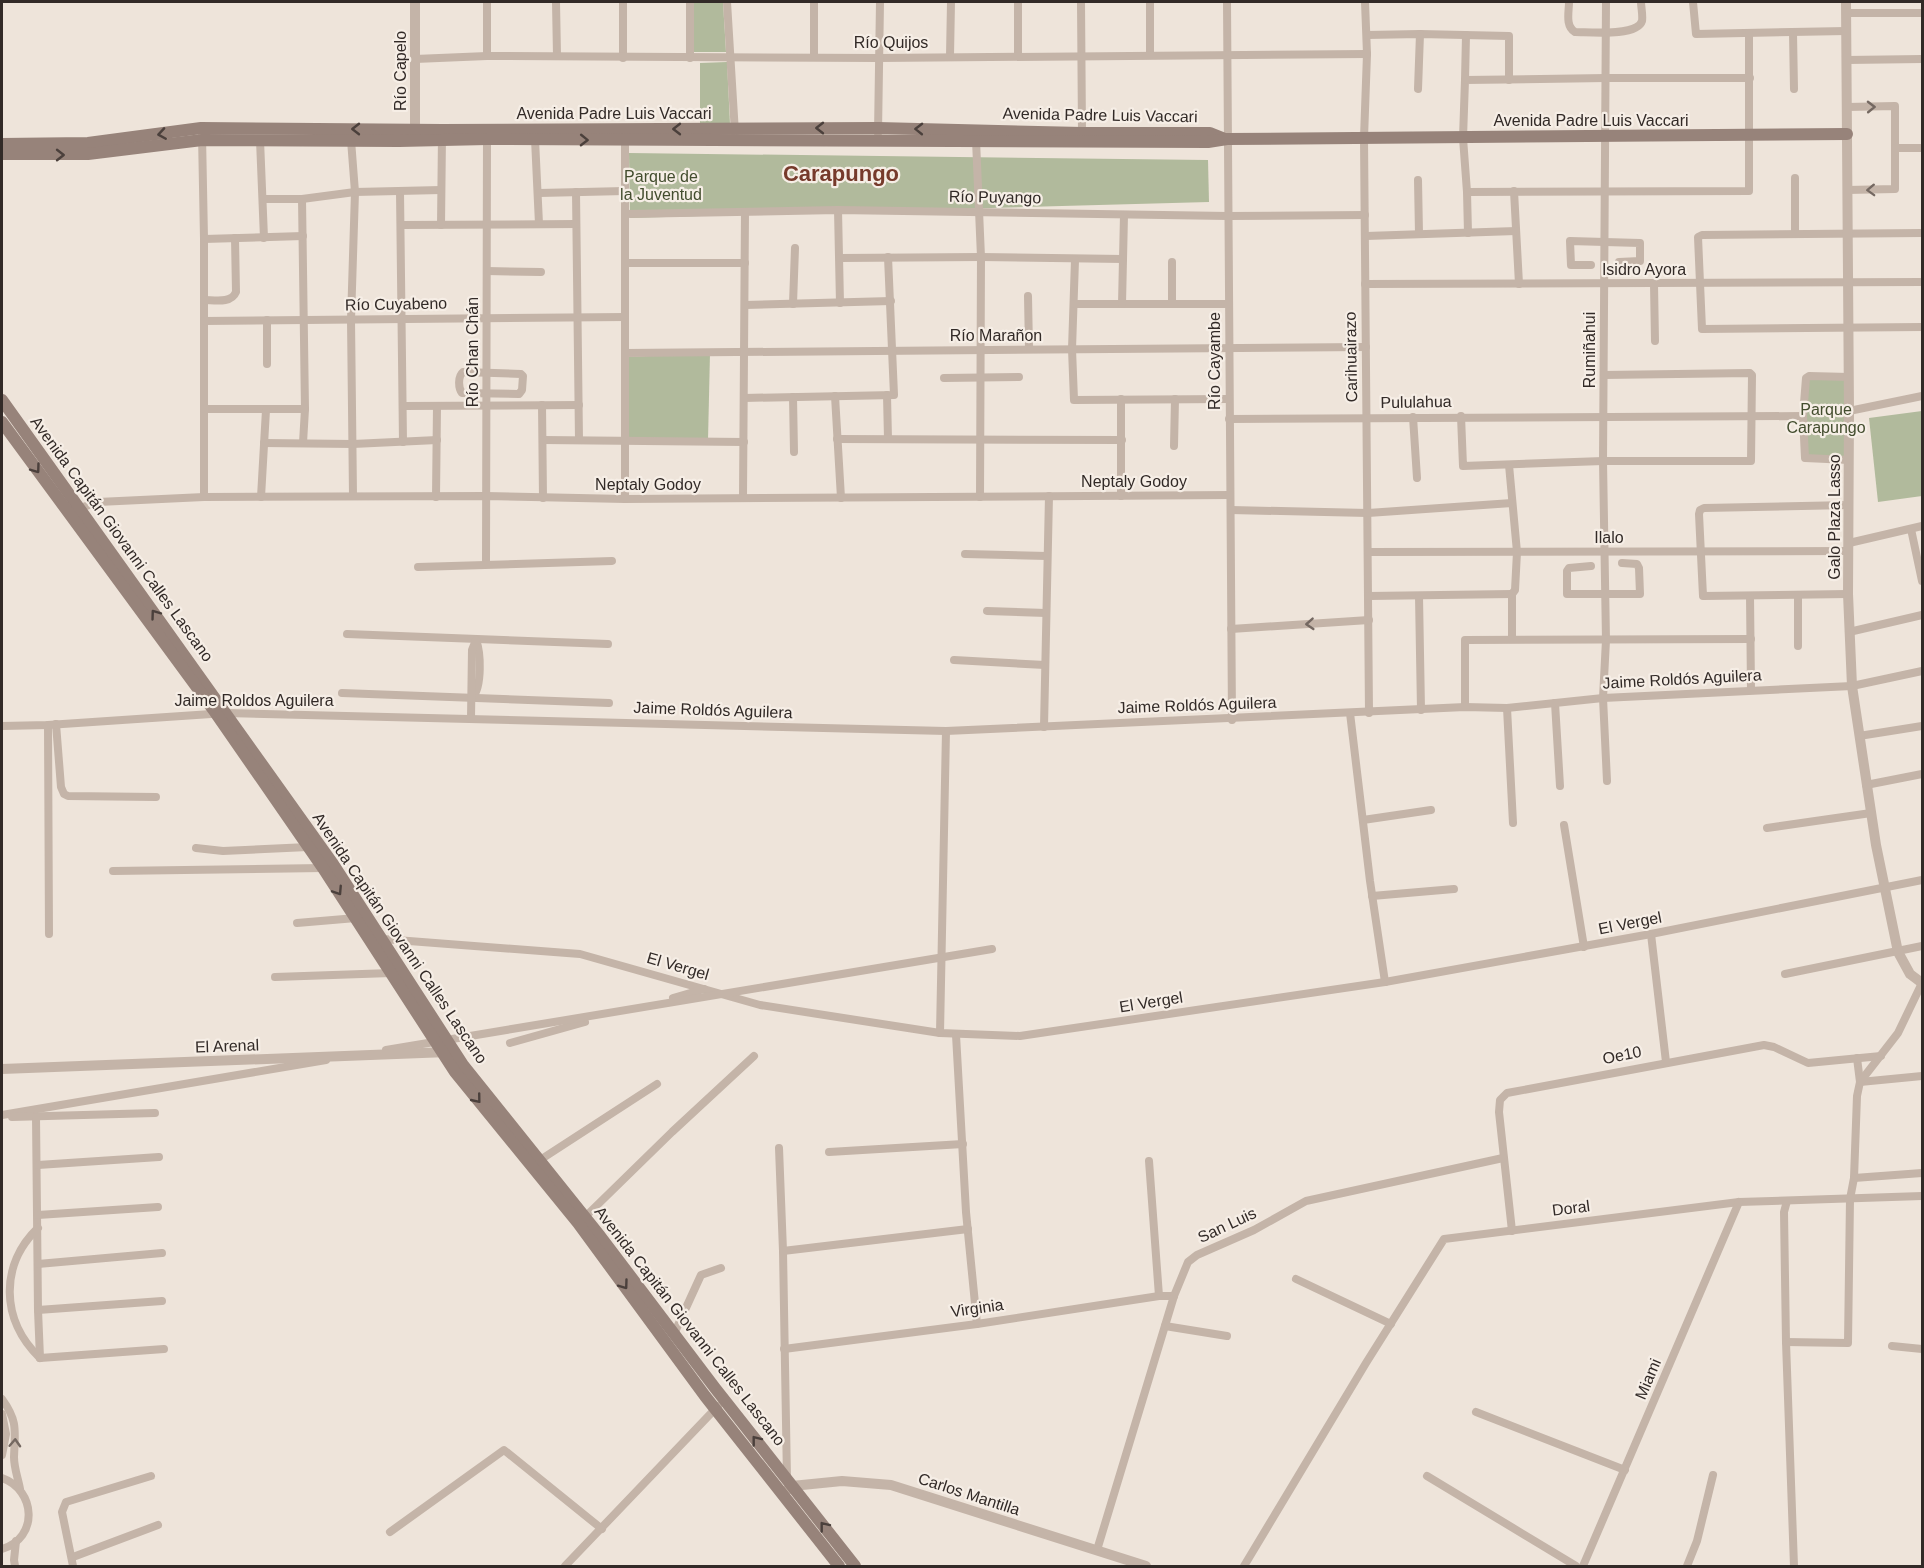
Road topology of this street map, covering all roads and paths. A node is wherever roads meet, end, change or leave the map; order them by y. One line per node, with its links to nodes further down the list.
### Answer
1 (415, 2): 41 (street, Río Capelo)
2 (487, 2): 31 (street)
3 (556, 2): 32 (street)
4 (623, 2): 38 (street)
5 (690, 2): 39 (street)
6 (727, 2): 36 (street)
7 (814, 2): 37 (street)
8 (880, 2): 40 (street)
9 (951, 2): 33 (street)
10 (1018, 2): 34 (street)
11 (1081, 2): 35 (street)
12 (1150, 2): 30 (street)
13 (1227, 2): 28 (street, Río Cayambe)
14 (1365, 2): 26 (street, Carihuairazo)
15 (1569, 2): 22 (street)
16 (1606, 2): 22 (street, Rumiñahui)
17 (1641, 2): 22 (street)
18 (1693, 2): 25 (street)
19 (1846, 7): 20 (street); 21 (street, Galo Plaza Lasso)
20 (1923, 13)
21 (1846, 31): 23 (street); 43 (street, Galo Plaza Lasso)
22 (1605, 33): 44 (street, Rumiñahui)
23 (1793, 33): 25 (street); 48 (street)
24 (1420, 34): 26 (street); 27 (street); 49 (street)
25 (1749, 34): 45 (street)
26 (1367, 35): 29 (street, Carihuairazo)
27 (1466, 35): 46 (street); 47 (street)
28 (1227, 54): 29 (street, Río Quijos); 30 (street, Río Quijos); 63 (street, Río Cayambe)
29 (1367, 54): 59 (street, Carihuairazo)
30 (1150, 55): 35 (street, Río Quijos)
31 (487, 56): 32 (street, Río Quijos); 41 (street, Río Quijos)
32 (556, 56): 38 (street, Río Quijos)
33 (950, 56): 34 (street, Río Quijos); 40 (street, Río Quijos)
34 (1018, 56): 35 (street, Río Quijos)
35 (1081, 56): 51 (street)
36 (731, 57): 37 (street, Río Quijos); 39 (street, Río Quijos); 56 (street)
37 (814, 57): 40 (street, Río Quijos)
38 (623, 58): 39 (street, Río Quijos)
39 (690, 58)
40 (879, 58): 53 (street)
41 (415, 59): 54 (street, Río Capelo)
42 (1923, 59): 43 (street)
43 (1847, 60): 50 (street, Galo Plaza Lasso)
44 (1606, 78): 45 (street); 46 (street); 60 (street, Rumiñahui)
45 (1750, 78): 58 (street)
46 (1509, 80): 47 (street)
47 (1465, 83): 69 (street)
48 (1794, 88)
49 (1419, 89)
50 (1847, 108): 57 (street, Galo Plaza Lasso); 70 (street, one-way to 70)
51 (1083, 133): 53 (main road, Avenida Padre Luis Vaccari, one-way to 53); 63 (main road, Avenida Padre Luis Vaccari)
52 (202, 134): 54 (main road, Avenida Padre Luis Vaccari, one-way to 52); 64 (main road, Avenida Padre Luis Vaccari); 68 (main road, Avenida Padre Luis Vaccari, one-way to 68); 72 (main road, Avenida Padre Luis Vaccari, one-way to 52); 109 (street)
53 (878, 134): 56 (main road, Avenida Padre Luis Vaccari); 66 (main road, Avenida Padre Luis Vaccari)
54 (415, 135): 55 (main road, Avenida Padre Luis Vaccari); 65 (main road, Avenida Padre Luis Vaccari)
55 (442, 135): 56 (main road, Avenida Padre Luis Vaccari, one-way to 55); 61 (main road, Avenida Padre Luis Vaccari); 75 (street)
56 (735, 135): 67 (main road, Avenida Padre Luis Vaccari)
57 (1847, 135): 58 (main road, Avenida Padre Luis Vaccari); 76 (street, Galo Plaza Lasso)
58 (1749, 136): 60 (main road, Avenida Padre Luis Vaccari); 79 (street)
59 (1364, 138): 63 (main road, Avenida Padre Luis Vaccari); 69 (main road, Avenida Padre Luis Vaccari); 92 (street, Carihuairazo)
60 (1604, 138): 69 (main road, Avenida Padre Luis Vaccari); 79 (street, Rumiñahui)
61 (487, 139): 62 (main road, Avenida Padre Luis Vaccari); 94 (street, Río Chan Chán)
62 (535, 139): 67 (main road, Avenida Padre Luis Vaccari, one-way to 67); 84 (street)
63 (1227, 139): 66 (main road, Avenida Padre Luis Vaccari); 93 (street, Río Cayambe)
64 (260, 140): 65 (main road, Avenida Padre Luis Vaccari); 86 (street)
65 (351, 140): 80 (street)
66 (976, 140): 88 (street)
67 (625, 141): 77 (street)
68 (2, 144)
69 (1463, 144): 83 (street)
70 (1896, 148): 71 (street); 76 (street, one-way to 76)
71 (1923, 148)
72 (2, 154)
73 (1795, 178): 104 (street)
74 (1418, 180): 103 (street)
75 (441, 190): 81 (street); 98 (street)
76 (1847, 190): 100 (street, Galo Plaza Lasso)
77 (625, 191): 82 (street); 90 (street)
78 (1514, 191): 79 (street); 83 (street); 99 (street)
79 (1606, 191): 110 (street, Rumiñahui)
80 (355, 192): 81 (street); 85 (street); 147 (street)
81 (400, 192): 97 (street)
82 (576, 192): 84 (street); 96 (street)
83 (1467, 192): 101 (street)
84 (539, 193): 95 (street)
85 (302, 198): 86 (street); 105 (street)
86 (263, 199): 108 (street)
87 (838, 210): 88 (street, Río Puyango); 89 (street, Río Puyango); 114 (street)
88 (978, 211): 91 (street, Río Puyango); 113 (street)
89 (745, 212): 90 (street, Río Puyango); 120 (street)
90 (625, 214): 119 (street)
91 (1124, 215): 93 (street, Río Puyango); 116 (street)
92 (1365, 215): 93 (street, Río Puyango); 106 (street, Carihuairazo)
93 (1228, 216): 139 (street, Río Cayambe)
94 (487, 224): 95 (street); 98 (street); 122 (street, Río Chan Chán)
95 (539, 224): 96 (street)
96 (576, 224): 143 (street)
97 (401, 225): 98 (street); 144 (street)
98 (441, 225)
99 (1516, 231): 101 (street); 127 (street)
100 (1848, 232): 102 (street); 104 (street); 124 (street, Galo Plaza Lasso)
101 (1468, 233): 103 (street)
102 (1923, 233)
103 (1419, 234): 106 (street)
104 (1795, 234): 130 (street)
105 (303, 236): 108 (street); 146 (street)
106 (1366, 236): 126 (street, Carihuairazo)
107 (235, 238): 108 (street); 109 (street); 132 (street)
108 (264, 238)
109 (204, 239): 132 (street)
110 (1604, 241): 118 (street); 121 (street); 128 (street, Rumiñahui)
111 (795, 248): 135 (street)
112 (888, 257): 113 (street); 114 (street); 133 (street)
113 (981, 257): 115 (street); 156 (street)
114 (840, 258): 134 (street)
115 (1075, 260): 116 (street); 136 (street)
116 (1123, 260): 137 (street)
117 (1172, 262): 138 (street)
118 (1619, 262)
119 (625, 263): 120 (street); 141 (street)
120 (745, 263): 140 (street)
121 (1592, 265)
122 (487, 271): 123 (street); 142 (street, Río Chan Chán)
123 (541, 272)
124 (1848, 282): 125 (street, Isidro Ayora); 130 (street, Isidro Ayora); 149 (street, Galo Plaza Lasso)
125 (1923, 282)
126 (1365, 284): 127 (street, Isidro Ayora); 152 (street, Carihuairazo)
127 (1519, 284): 128 (street, Isidro Ayora)
128 (1604, 284): 129 (street, Isidro Ayora); 162 (street, Rumiñahui)
129 (1654, 284): 130 (street, Isidro Ayora); 151 (street)
130 (1699, 284): 149 (street)
131 (1028, 296): 154 (street)
132 (204, 300): 148 (street)
133 (891, 301): 134 (street); 158 (street)
134 (840, 303): 135 (street)
135 (793, 304): 140 (street)
136 (1074, 304): 137 (street); 155 (street)
137 (1122, 304): 138 (street)
138 (1172, 304): 139 (street)
139 (1228, 304): 153 (street, Río Cayambe)
140 (745, 305): 157 (street)
141 (625, 317): 143 (street, Río Cuyabeno); 159 (street)
142 (487, 318): 143 (street, Río Cuyabeno); 144 (street, Río Cuyabeno); 161 (street, Río Chan Chán)
143 (578, 318): 178 (street)
144 (402, 319): 147 (street, Río Cuyabeno); 179 (street)
145 (267, 320): 146 (street, Río Cuyabeno); 148 (street, Río Cuyabeno); 160 (street)
146 (304, 320): 147 (street, Río Cuyabeno); 183 (street)
147 (351, 320): 206 (street)
148 (204, 321): 182 (street)
149 (1848, 327): 150 (street); 165 (street, Galo Plaza Lasso)
150 (1923, 327)
151 (1655, 341)
152 (1366, 347): 153 (street, Río Marañon); 189 (street, Carihuairazo)
153 (1229, 348): 155 (street, Río Marañon); 175 (street, Río Cayambe)
154 (1029, 349): 155 (street, Río Marañon); 156 (street, Río Marañon)
155 (1072, 349): 173 (street)
156 (981, 350): 158 (street, Río Marañon); 164 (street)
157 (744, 351): 158 (street, Río Marañon); 159 (street, Río Marañon); 172 (street)
158 (893, 351): 168 (street)
159 (625, 353): 202 (street)
160 (267, 364)
161 (487, 372): 167 (street, Río Chan Chán); 167 (street); 167 (street)
162 (1604, 375): 187 (street, Rumiñahui); 191 (street)
163 (1018, 376): 164 (street)
164 (981, 377): 166 (street); 199 (street)
165 (1849, 377): 185 (street, Galo Plaza Lasso); 188 (street)
166 (944, 378)
167 (486, 393): 181 (street, Río Chan Chán)
168 (891, 395): 169 (street); 198 (street)
169 (835, 396): 171 (street); 194 (street)
170 (1923, 396): 185 (street)
171 (793, 397): 172 (street); 208 (street)
172 (744, 398): 203 (street)
173 (1121, 399): 174 (street); 200 (street)
174 (1175, 399): 175 (street); 207 (street)
175 (1229, 399): 192 (street, Río Cayambe)
176 (2, 400): 228 (main road, Avenida Capitán Giovanni Calles Lascano)
177 (542, 405): 178 (street); 181 (street); 196 (street)
178 (579, 405): 197 (street)
179 (403, 406): 180 (street); 201 (street)
180 (437, 406): 181 (street); 195 (street)
181 (486, 406): 215 (street, Río Chan Chán)
182 (204, 409): 184 (street); 218 (street)
183 (304, 409): 184 (street); 205 (street)
184 (266, 410): 204 (street)
185 (1849, 411): 209 (street, Galo Plaza Lasso)
186 (1461, 416): 187 (street, Pululahua); 190 (street, Pululahua); 211 (street)
187 (1603, 416): 191 (street, Pululahua); 210 (street, Rumiñahui)
188 (1803, 416): 191 (street, Pululahua); 209 (street)
189 (1367, 417): 190 (street, Pululahua); 192 (street, Pululahua); 230 (street, Carihuairazo)
190 (1413, 417): 212 (street)
191 (1752, 417): 210 (street)
192 (1229, 418): 213 (street, Río Cayambe)
193 (2, 422): 228 (main road, Avenida Capitán Giovanni Calles Lascano, one-way to 228)
194 (837, 439): 198 (street); 224 (street)
195 (437, 440): 201 (street); 220 (street)
196 (543, 440): 197 (street); 223 (street)
197 (579, 440): 202 (street)
198 (888, 440): 199 (street)
199 (981, 440): 200 (street); 222 (street)
200 (1122, 440): 217 (street)
201 (403, 442): 206 (street)
202 (625, 442): 203 (street); 225 (street)
203 (744, 442): 221 (street)
204 (264, 443): 205 (street); 219 (street)
205 (303, 443): 206 (street)
206 (353, 444): 214 (street)
207 (1174, 446)
208 (794, 452)
209 (1849, 460): 227 (street, Galo Plaza Lasso)
210 (1603, 461): 211 (street); 237 (street, Rumiñahui)
211 (1509, 465): 226 (street)
212 (1417, 478)
213 (1230, 495): 217 (street, Neptaly Godoy); 229 (street, Río Cayambe)
214 (353, 496): 219 (street, Neptaly Godoy); 220 (street, Neptaly Godoy)
215 (486, 496): 220 (street, Neptaly Godoy); 223 (street, Neptaly Godoy); 242 (street, Río Chan Chán)
216 (1049, 496): 217 (street, Neptaly Godoy); 222 (street, Neptaly Godoy); 239 (street)
217 (1122, 496)
218 (204, 497): 219 (street, Neptaly Godoy); 228 (street, Neptaly Godoy)
219 (261, 497)
220 (436, 497)
221 (743, 497): 224 (street, Neptaly Godoy); 225 (street, Neptaly Godoy)
222 (980, 497): 224 (street, Neptaly Godoy)
223 (543, 498): 225 (street, Neptaly Godoy)
224 (841, 498)
225 (625, 500)
226 (1512, 503): 230 (street); 236 (street)
227 (1849, 505): 233 (street, Galo Plaza Lasso); 234 (street)
228 (73, 510): 279 (main road, Avenida Capitán Giovanni Calles Lascano)
229 (1231, 510): 230 (street); 257 (street, Río Cayambe)
230 (1368, 513): 235 (street, Carihuairazo)
231 (1923, 526): 232 (street, Ilalo)
232 (1911, 529): 233 (street, Ilalo); 245 (street)
233 (1849, 547): 234 (street, Ilalo); 248 (street, Galo Plaza Lasso)
234 (1699, 550): 237 (street, Ilalo); 252 (street)
235 (1368, 552): 236 (street, Ilalo); 250 (street, Carihuairazo)
236 (1517, 552): 237 (street, Ilalo); 247 (street)
237 (1606, 552): 246 (street, Rumiñahui)
238 (965, 554): 239 (street)
239 (1047, 556): 254 (street)
240 (612, 561): 242 (street)
241 (1622, 563): 246 (street)
242 (486, 564): 244 (street)
243 (1591, 566): 246 (street)
244 (418, 567)
245 (1923, 581)
246 (1605, 593): 263 (street, Rumiñahui)
247 (1512, 594): 251 (street); 260 (street)
248 (1848, 594): 249 (street); 258 (street, Galo Plaza Lasso)
249 (1798, 595): 252 (street); 265 (street)
250 (1370, 596): 251 (street); 256 (street, Carihuairazo)
251 (1419, 596): 278 (street)
252 (1750, 596): 261 (street)
253 (987, 611): 254 (street)
254 (1046, 613): 267 (street)
255 (1923, 615): 258 (street)
256 (1369, 620): 257 (street, one-way to 257); 281 (street, Carihuairazo)
257 (1231, 629): 283 (street, Río Cayambe)
258 (1849, 632): 269 (street, Galo Plaza Lasso)
259 (347, 634): 262 (street)
260 (1512, 638): 263 (street); 276 (street)
261 (1750, 639): 263 (street); 270 (street)
262 (476, 640): 264 (street); 272 (street)
263 (1606, 640): 273 (street, Rumiñahui)
264 (608, 644)
265 (1798, 646)
266 (954, 660): 267 (street)
267 (1045, 665): 287 (street)
268 (1923, 671): 269 (street, Jaime Roldós Aguilera)
269 (1852, 686): 270 (street, Jaime Roldós Aguilera); 289 (street, Galo Plaza Lasso)
270 (1751, 690): 273 (street, Jaime Roldós Aguilera)
271 (342, 693): 272 (street)
272 (472, 697): 274 (street); 282 (street)
273 (1602, 698): 275 (street, Jaime Roldós Aguilera); 291 (street, Rumiñahui)
274 (609, 703)
275 (1555, 703): 277 (street, Jaime Roldós Aguilera); 293 (street)
276 (1465, 707): 277 (street, Jaime Roldós Aguilera); 278 (street, Jaime Roldós Aguilera)
277 (1507, 708): 298 (street)
278 (1421, 710): 281 (street, Jaime Roldós Aguilera)
279 (221, 712): 282 (street, Jaime Roldos Aguilera); 284 (street, Jaime Roldos Aguilera); 301 (main road, Avenida Capitán Giovanni Calles Lascano); 313 (main road, Avenida Capitán Giovanni Calles Lascano)
280 (1350, 713): 281 (street, Jaime Roldós Aguilera); 283 (street, Jaime Roldós Aguilera); 297 (street)
281 (1369, 713)
282 (471, 718): 288 (street, Jaime Roldós Aguilera)
283 (1232, 720): 287 (street, Jaime Roldós Aguilera)
284 (52, 724): 285 (street, Jaime Roldos Aguilera); 294 (street); 311 (street)
285 (2, 726)
286 (1923, 726): 289 (street)
287 (1044, 727): 288 (street, Jaime Roldós Aguilera)
288 (946, 731): 324 (street)
289 (1859, 736): 292 (street, Galo Plaza Lasso)
290 (1923, 774): 292 (street)
291 (1607, 781)
292 (1866, 785): 296 (street, Galo Plaza Lasso)
293 (1560, 786)
294 (156, 797)
295 (1431, 810): 297 (street)
296 (1871, 813): 300 (street); 306 (street, Galo Plaza Lasso)
297 (1363, 820): 308 (street)
298 (1513, 823)
299 (1564, 825): 315 (street)
300 (1767, 828)
301 (308, 847): 302 (street); 303 (main road, Avenida Capitán Giovanni Calles Lascano)
302 (196, 848)
303 (323, 868): 304 (street); 309 (main road, Avenida Capitán Giovanni Calles Lascano, one-way to 309)
304 (113, 872)
305 (1923, 879): 306 (street, El Vergel)
306 (1883, 886): 312 (street, El Vergel); 317 (street, Galo Plaza Lasso)
307 (1454, 889): 308 (street)
308 (1372, 896): 321 (street)
309 (356, 918): 310 (street); 318 (main road, Avenida Capitán Giovanni Calles Lascano)
310 (297, 923)
311 (49, 934)
312 (1651, 934): 315 (street, El Vergel); 332 (street)
313 (383, 939): 323 (street, El Vergel); 327 (main road, Avenida Capitán Giovanni Calles Lascano)
314 (1923, 946): 317 (street)
315 (1584, 947): 321 (street, El Vergel)
316 (992, 949): 338 (street)
317 (1898, 952): 319 (street); 322 (street, Galo Plaza Lasso)
318 (391, 973): 320 (street); 328 (main road, Avenida Capitán Giovanni Calles Lascano)
319 (1785, 974)
320 (275, 977)
321 (1385, 982): 325 (street, El Vergel)
322 (1922, 983): 330 (street)
323 (704, 989): 324 (street, El Vergel); 326 (street)
324 (940, 1033): 325 (street, El Vergel)
325 (956, 1035): 340 (street)
326 (510, 1043)
327 (454, 1052): 328 (street, El Arenal); 345 (main road, Avenida Capitán Giovanni Calles Lascano)
328 (441, 1053): 333 (street, El Arenal); 382 (main road, Avenida Capitán Giovanni Calles Lascano, one-way to 382)
329 (754, 1056): 356 (street)
330 (1881, 1056): 331 (street, Oe10); 335 (street)
331 (1857, 1058): 332 (street, Oe10); 335 (street)
332 (1666, 1062): 344 (street, Oe10)
333 (2, 1070)
334 (1923, 1076): 335 (street)
335 (1860, 1082): 349 (street)
336 (657, 1084): 345 (street)
337 (155, 1113): 339 (street)
338 (2, 1114): 339 (street)
339 (36, 1117): 347 (street)
340 (963, 1144): 342 (street); 358 (street)
341 (779, 1149): 360 (street)
342 (829, 1152)
343 (159, 1157): 347 (street)
344 (1503, 1158): 359 (street, Oe10); 366 (street, San Luis)
345 (540, 1160): 356 (main road, Avenida Capitán Giovanni Calles Lascano)
346 (1149, 1161): 365 (street)
347 (38, 1165): 355 (street)
348 (1923, 1173): 349 (street)
349 (1854, 1178): 351 (street)
350 (1923, 1196): 351 (street, Doral)
351 (1850, 1199): 352 (street, Doral); 375 (street)
352 (1786, 1201): 353 (street, Doral); 375 (street)
353 (1739, 1202): 359 (street, Doral); 386 (street, Miami)
354 (158, 1207): 355 (street)
355 (38, 1215): 357 (street)
356 (585, 1217): 373 (main road, Avenida Capitán Giovanni Calles Lascano)
357 (38, 1228): 362 (street); 367 (street)
358 (968, 1229): 360 (street); 370 (street)
359 (1512, 1231): 371 (street, Doral)
360 (783, 1251): 378 (street)
361 (162, 1253): 362 (street)
362 (38, 1264): 369 (street)
363 (721, 1268): 373 (street)
364 (1296, 1279): 371 (street)
365 (1159, 1296): 366 (street, Virginia); 370 (street, Virginia)
366 (1174, 1296): 372 (street, San Luis)
367 (3, 1298): 380 (street)
368 (162, 1301): 369 (street)
369 (38, 1310): 380 (street)
370 (977, 1324): 378 (street, Virginia)
371 (1391, 1324): 406 (street, Doral)
372 (1165, 1326): 374 (street); 399 (street, San Luis)
373 (674, 1334): 382 (main road, Avenida Capitán Giovanni Calles Lascano)
374 (1227, 1336)
375 (1786, 1342): 410 (street)
376 (1892, 1346): 379 (street)
377 (164, 1349): 380 (street)
378 (784, 1349): 391 (street)
379 (1923, 1349)
380 (40, 1358)
381 (2, 1399): 392 (street, one-way to 381)
382 (720, 1405): 391 (main road, Avenida Capitán Giovanni Calles Lascano, one-way to 382); 393 (main road, Avenida Capitán Giovanni Calles Lascano); 395 (street)
383 (1476, 1412): 386 (street)
384 (2, 1414): 385 (street)
385 (2, 1455)
386 (1625, 1470): 408 (street, Miami)
387 (1713, 1475): 409 (street)
388 (151, 1476): 400 (street)
389 (1427, 1476): 407 (street)
390 (2, 1478): 392 (street)
391 (790, 1483): 393 (street); 399 (street, Carlos Mantilla); 404 (main road, Avenida Capitán Giovanni Calles Lascano, one-way to 391)
392 (20, 1490): 397 (street)
393 (781, 1494): 403 (main road, Avenida Capitán Giovanni Calles Lascano)
394 (158, 1525): 400 (street)
395 (602, 1529): 396 (street); 402 (street)
396 (390, 1532)
397 (16, 1541): 398 (street); 401 (street)
398 (2, 1549)
399 (1097, 1550): 405 (street, Carlos Mantilla)
400 (73, 1562)
401 (15, 1566)
402 (565, 1566)
403 (839, 1566)
404 (855, 1566)
405 (1146, 1566)
406 (1244, 1566)
407 (1576, 1566)
408 (1583, 1566)
409 (1687, 1566)
410 (1794, 1566)

